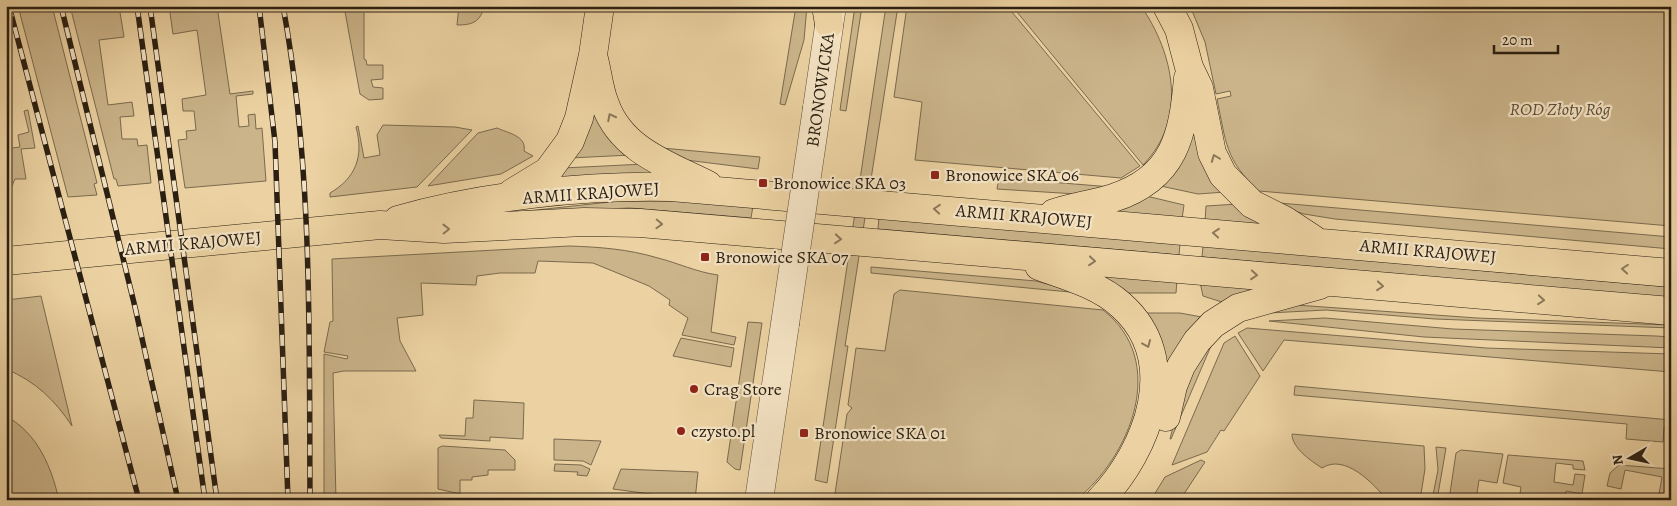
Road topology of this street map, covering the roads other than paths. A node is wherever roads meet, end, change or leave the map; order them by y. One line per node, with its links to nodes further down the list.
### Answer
1 (600, 6): 4 (main road)
2 (1166, 6): 5 (main road)
3 (829, 12): 16 (street, BRONOWICKA, bridge)
4 (593, 55): 6 (main road, one-way to 4); 7 (main road)
5 (1190, 67): 8 (main road); 10 (main road, one-way to 5)
6 (717, 189): 7 (main road, ARMII KRAJOWEJ); 8 (main road, ARMII KRAJOWEJ, one-way to 6)
7 (494, 200): 9 (main road, ARMII KRAJOWEJ)
8 (1038, 218): 10 (main road, ARMII KRAJOWEJ, one-way to 8)
9 (380, 225): 11 (main road, ARMII KRAJOWEJ, one-way to 11); 12 (main road, ARMII KRAJOWEJ)
10 (1317, 241): 13 (main road, ARMII KRAJOWEJ, one-way to 10)
11 (1008, 254): 14 (main road, ARMII KRAJOWEJ, one-way to 14); 17 (main road, one-way to 17)
12 (6, 261)
13 (1671, 273)
14 (1331, 282): 15 (main road, ARMII KRAJOWEJ, one-way to 15); 18 (main road)
15 (1671, 311)
16 (759, 500)
17 (1100, 500)
18 (1125, 500)

